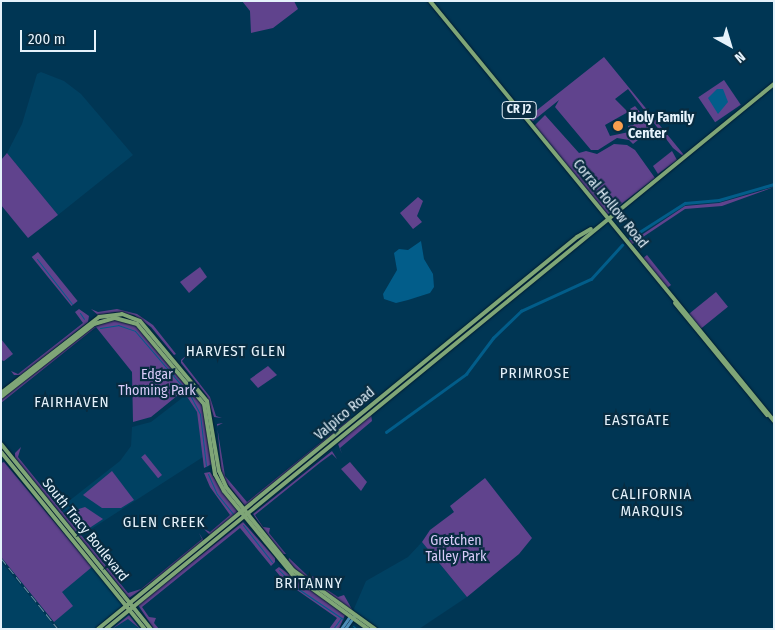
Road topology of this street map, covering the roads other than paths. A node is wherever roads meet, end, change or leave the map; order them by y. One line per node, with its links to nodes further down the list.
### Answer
1 (430, 1): 3 (main road, Corral Hollow Road / CR J2)
2 (774, 83): 3 (main road, Valpico Road)
3 (608, 218): 6 (main road, Corral Hollow Road / CR J2); 10 (main road, Valpico Road)
4 (1, 393): 10 (main road)
5 (1, 397): 10 (main road)
6 (772, 420)
7 (1, 444): 11 (main road, South Tracy Boulevard)
8 (1, 452): 9 (main road, South Tracy Boulevard)
9 (3, 458): 11 (main road, South Tracy Boulevard)
10 (245, 514): 11 (main road, Valpico Road); 11 (main road, Valpico Road); 12 (main road)
11 (130, 606): 13 (main road, Valpico Road); 14 (main road, Valpico Road); 15 (main road, South Tracy Boulevard); 16 (main road, South Tracy Boulevard)
12 (353, 615): 17 (street); 18 (street); 19 (main road); 20 (main road)
13 (98, 629)
14 (106, 629)
15 (145, 629)
16 (151, 629)
17 (341, 629)
18 (345, 629)
19 (368, 629)
20 (375, 629)

